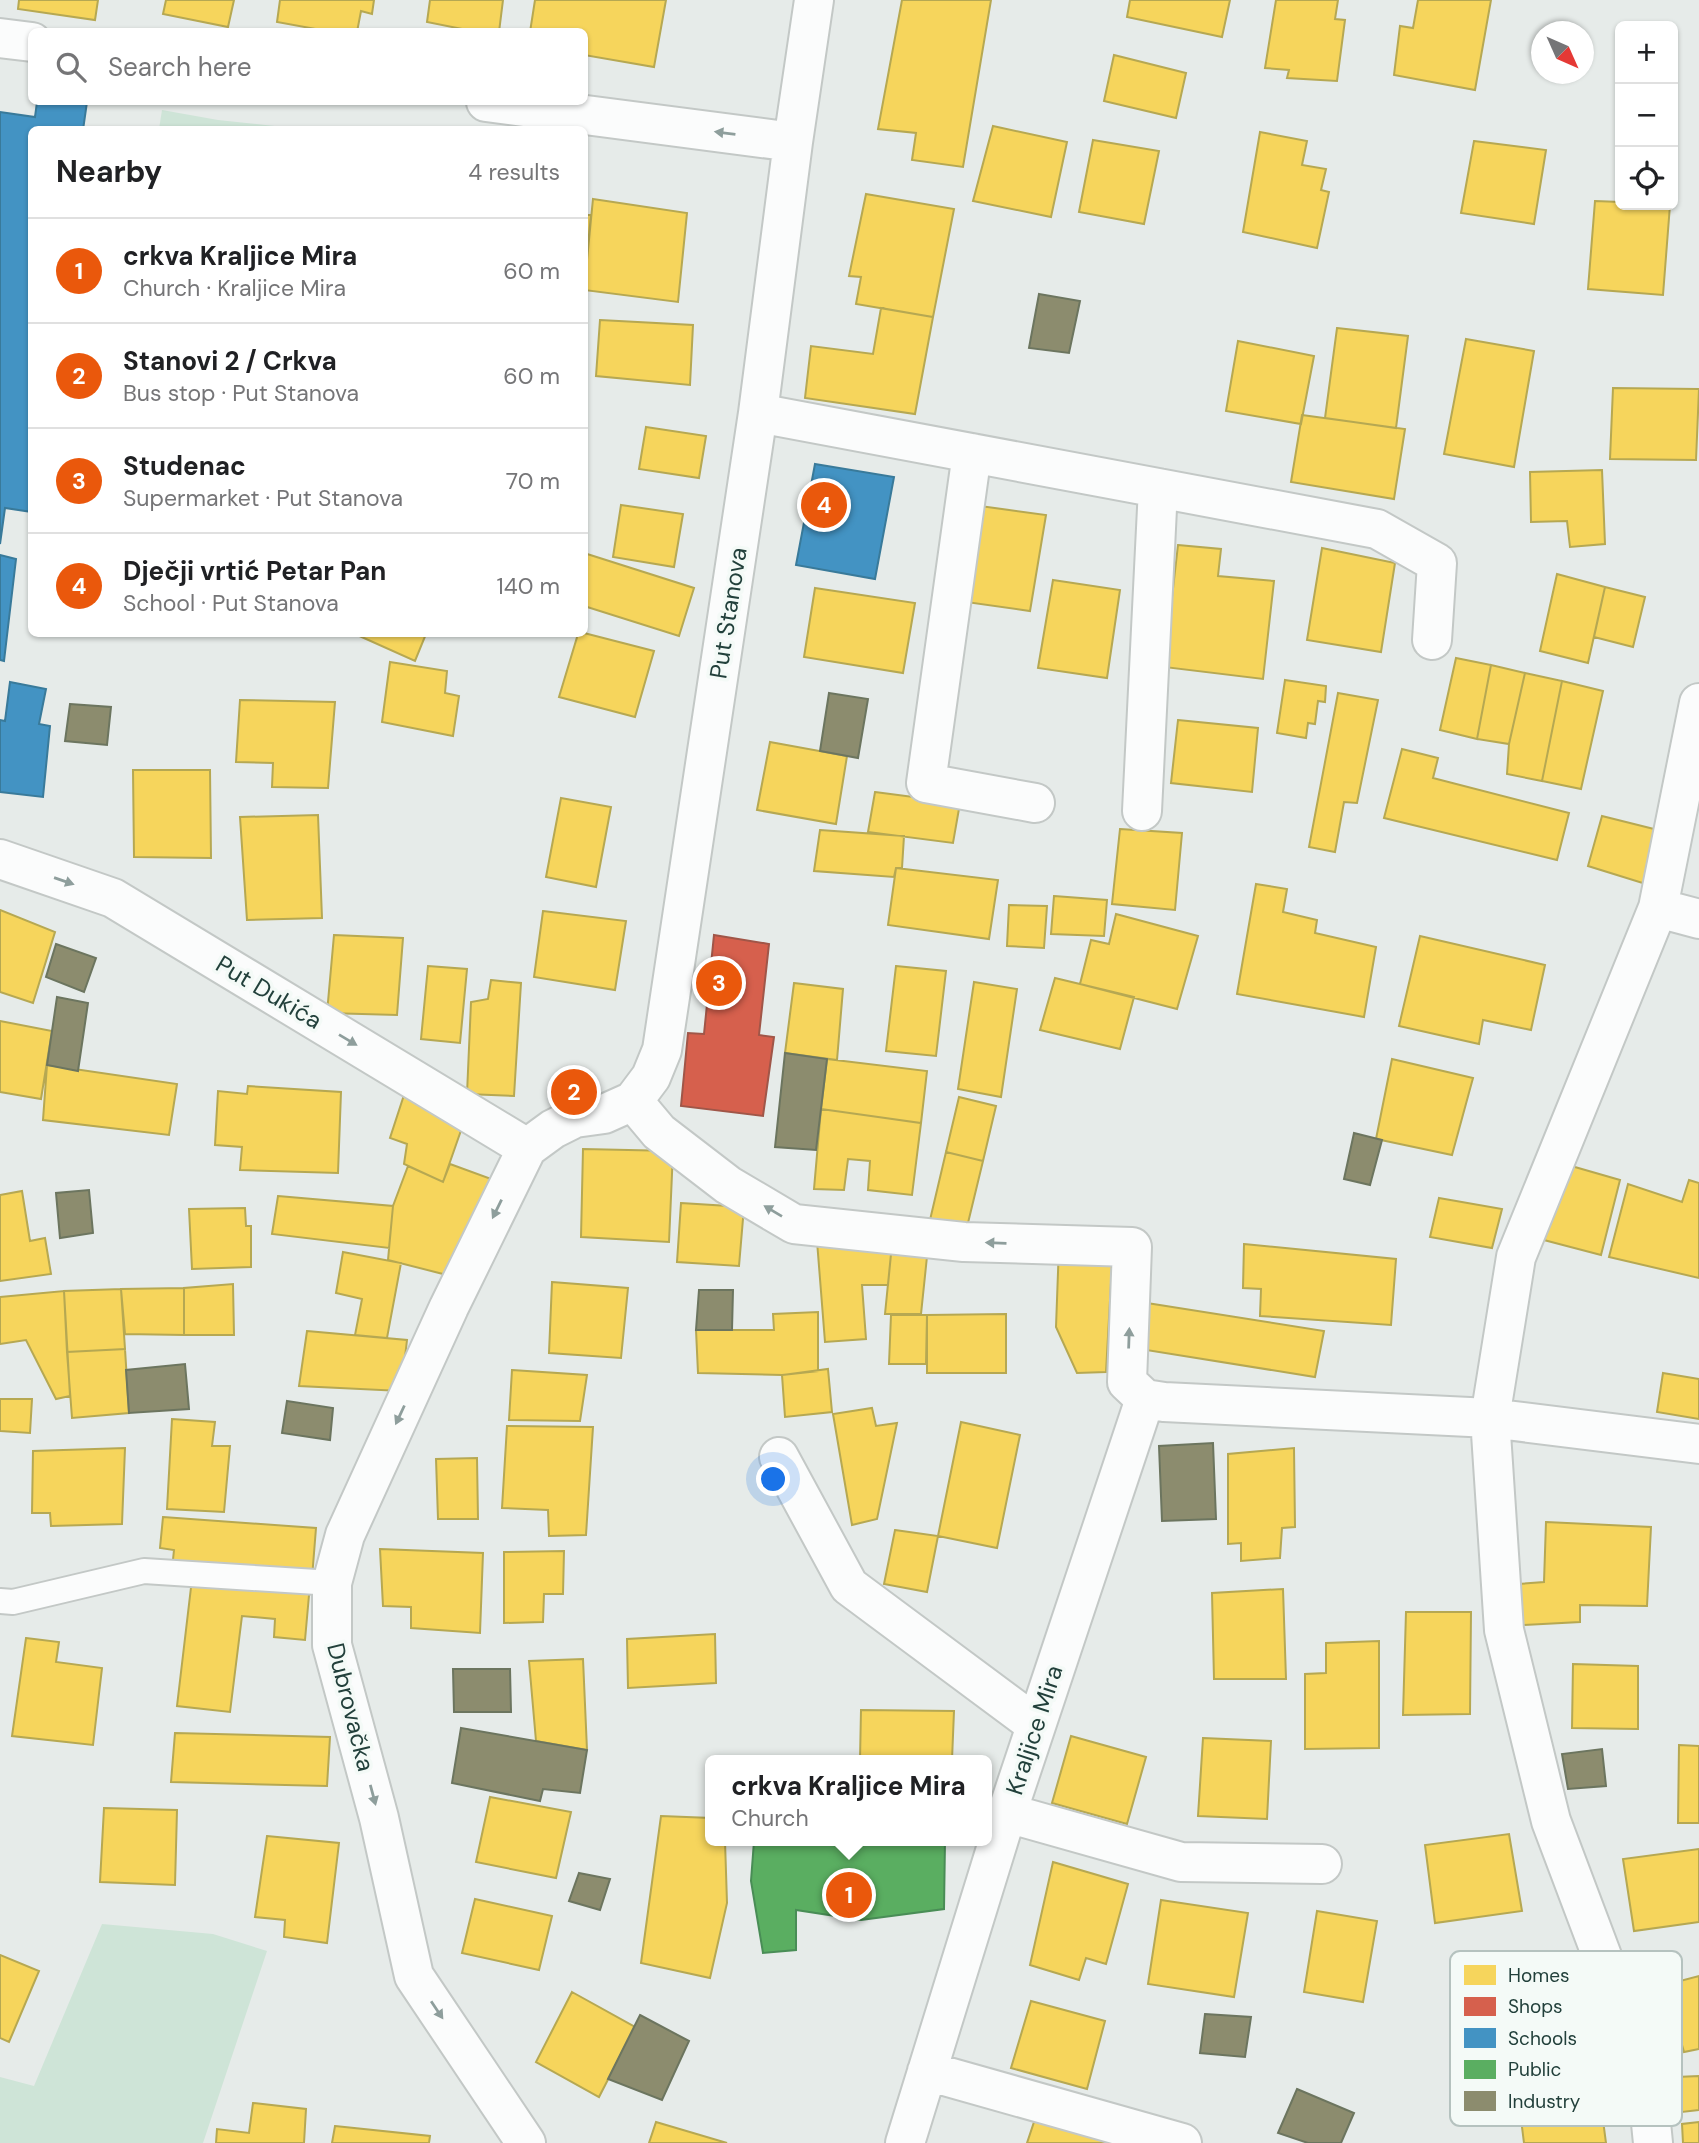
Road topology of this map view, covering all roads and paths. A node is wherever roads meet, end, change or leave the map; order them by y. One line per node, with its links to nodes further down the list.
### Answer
1 (814, 0): 5 (street, Put Stanova)
2 (0, 38): 3 (street)
3 (28, 42)
4 (509, 105): 5 (street, one-way to 4)
5 (793, 142): 6 (street, Put Stanova)
6 (758, 413): 7 (street); 16 (street, Put Stanova)
7 (972, 453): 8 (street); 11 (street)
8 (1158, 488): 9 (street); 12 (street)
9 (1432, 640)
10 (1699, 703): 14 (street)
11 (1035, 803)
12 (1142, 811)
13 (0, 859): 17 (street, Put Dukića, one-way to 17)
14 (1658, 908): 15 (street); 19 (street)
15 (1699, 919)
16 (633, 1101): 17 (street); 18 (street, one-way to 16)
17 (527, 1148): 22 (street, Dubrovačka, one-way to 22)
18 (1145, 1399): 19 (street); 24 (street, Kraljice Mira)
19 (1490, 1418): 20 (street); 27 (street)
20 (1699, 1444)
21 (779, 1457): 24 (street)
22 (332, 1583): 23 (lane); 29 (street, Dubrovačka, one-way to 29)
23 (0, 1601)
24 (1036, 1725): 25 (street, Kraljice Mira)
25 (1007, 1813): 26 (street); 28 (street, Kraljice Mira)
26 (1322, 1864)
27 (1600, 1951)
28 (927, 2071): 30 (street, Kraljice Mira); 31 (street)
29 (522, 2140)
30 (905, 2143)
31 (1182, 2143)

